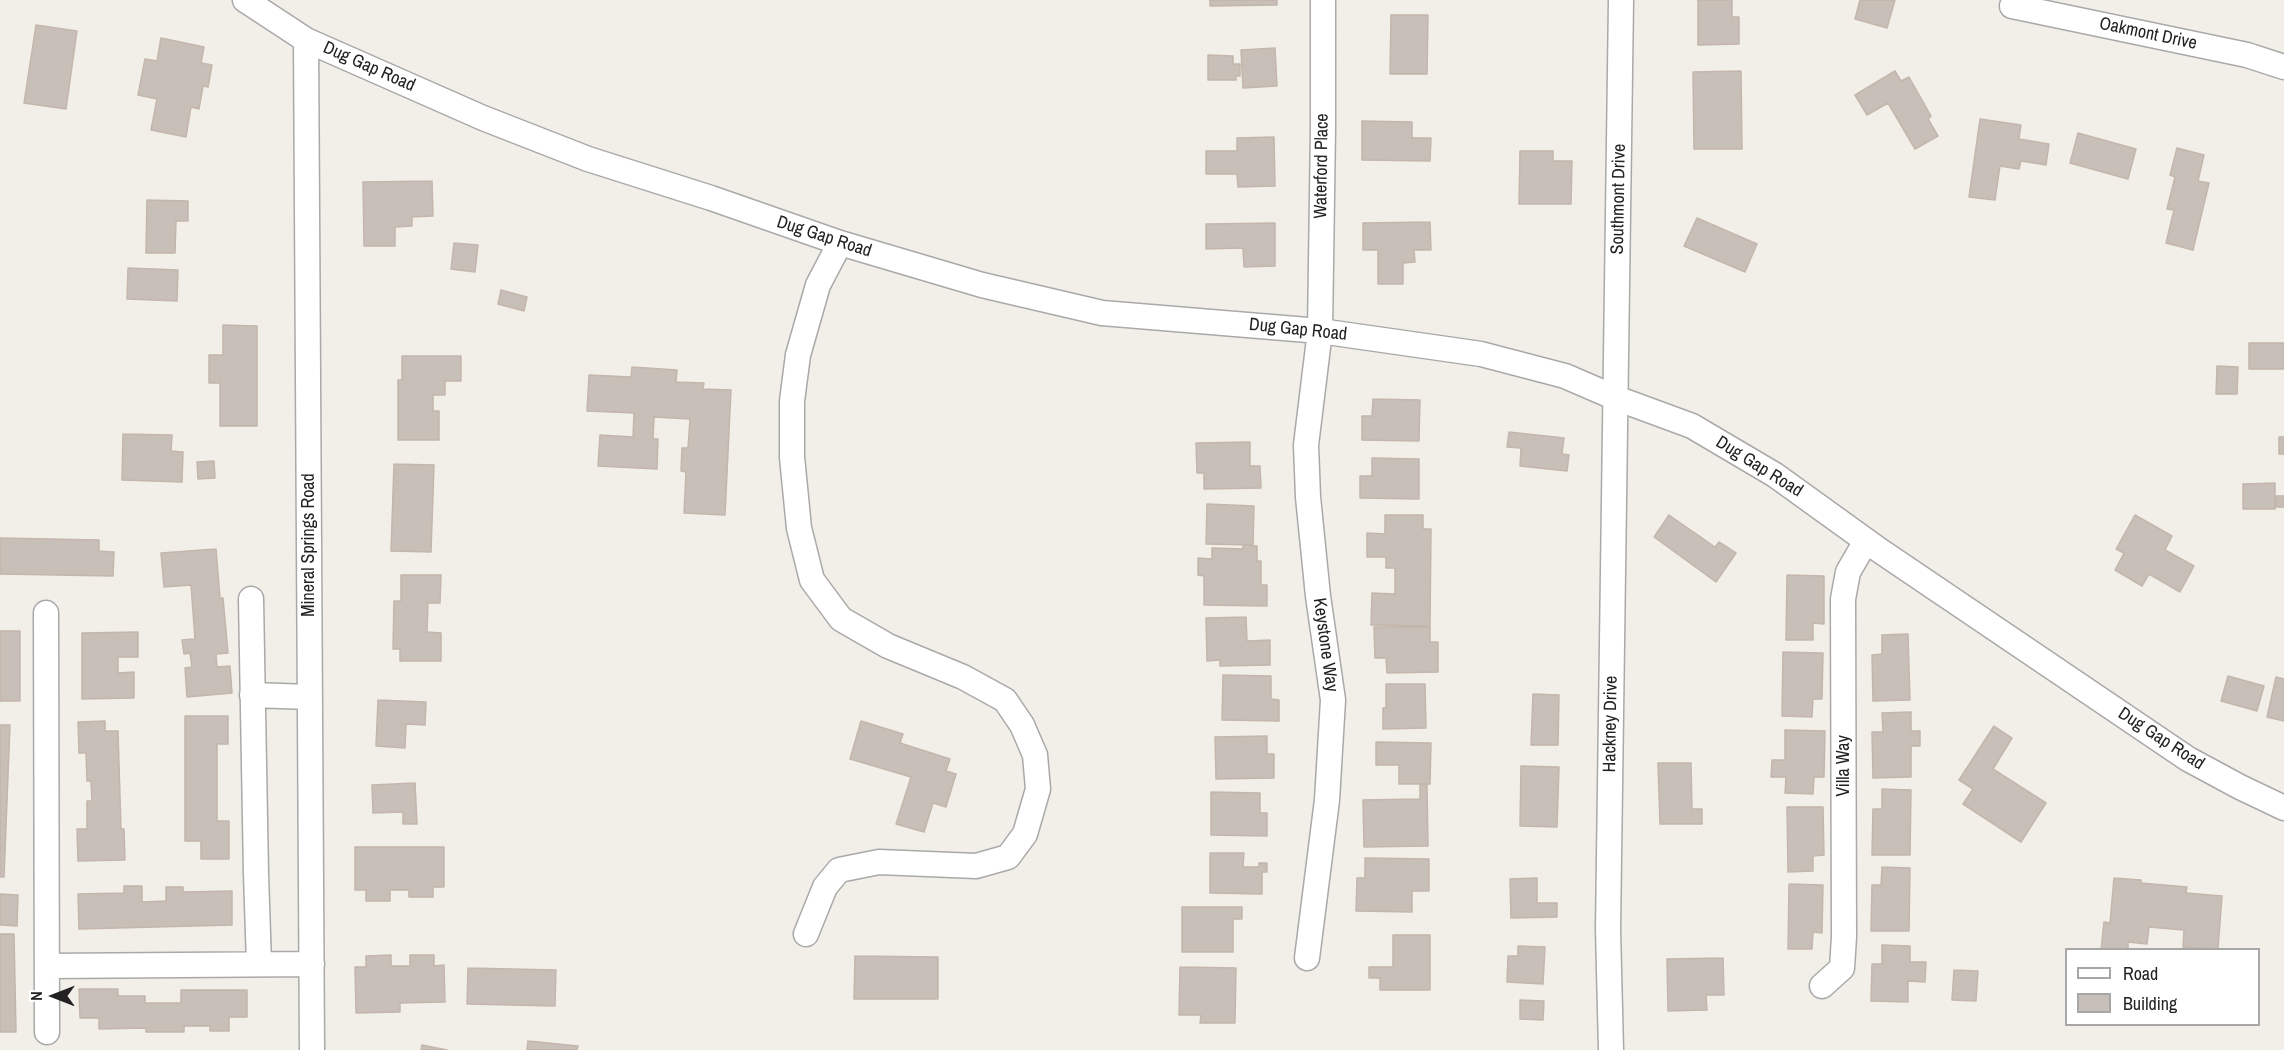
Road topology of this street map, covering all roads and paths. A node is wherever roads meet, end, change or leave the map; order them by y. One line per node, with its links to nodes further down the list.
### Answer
1 (245, 0): 5 (street, Dug Gap Road)
2 (1323, 0): 8 (street, Waterford Place)
3 (1622, 0): 9 (street, Southmont Drive)
4 (2012, 6): 6 (street, Oakmont Drive)
5 (306, 40): 7 (street, Dug Gap Road); 14 (street, Mineral Springs Road)
6 (2284, 67)
7 (840, 243): 8 (street, Dug Gap Road); 16 (street)
8 (1320, 331): 9 (street, Dug Gap Road); 17 (street, Keystone Way)
9 (1616, 398): 10 (street, Dug Gap Road); 24 (street, Hackney Drive)
10 (1866, 541): 15 (street, Dug Gap Road); 21 (street, Villa Way)
11 (251, 599): 13 (street)
12 (46, 613): 20 (street)
13 (252, 695): 14 (street); 18 (street)
14 (310, 697): 19 (street, Mineral Springs Road)
15 (2284, 808)
16 (806, 934)
17 (1307, 958)
18 (259, 964): 19 (street); 20 (street)
19 (312, 964): 23 (street, Mineral Springs Road)
20 (47, 966): 22 (street)
21 (1822, 986)
22 (47, 1032)
23 (312, 1050)
24 (1611, 1050)

